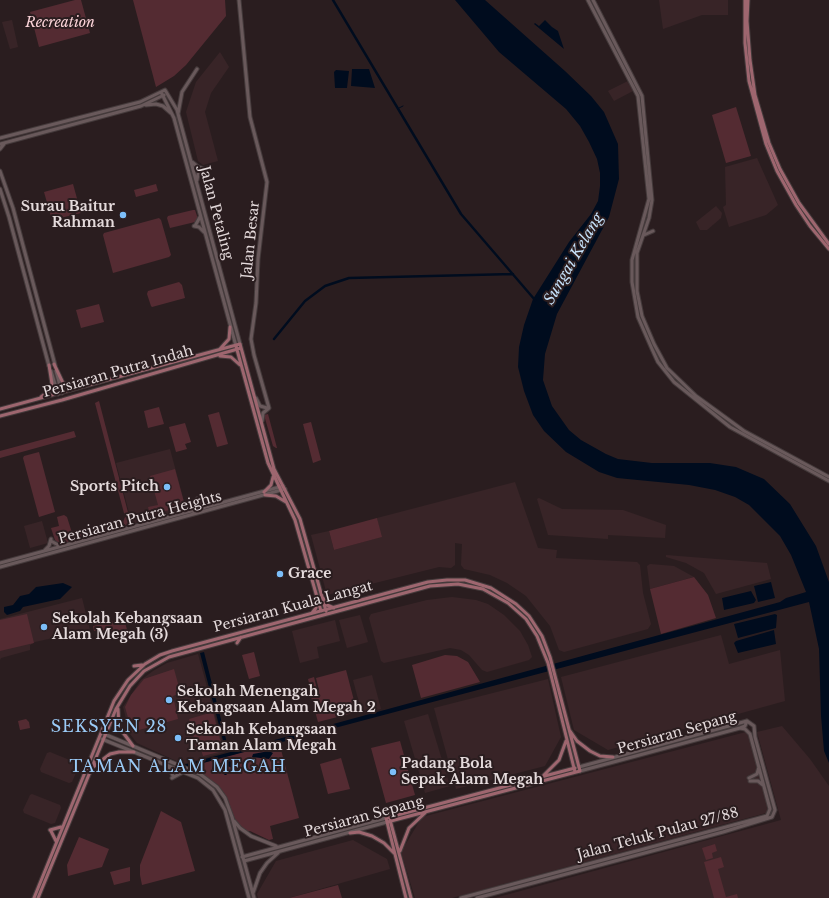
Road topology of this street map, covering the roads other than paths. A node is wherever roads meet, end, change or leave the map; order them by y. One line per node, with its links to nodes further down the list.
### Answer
1 (239, 0): 52 (main road, Jalan Besar)
2 (588, 0): 31 (main road)
3 (593, 0): 26 (main road)
4 (745, 0): 30 (main road)
5 (748, 0): 29 (main road)
6 (197, 69): 11 (main road)
7 (161, 92): 8 (main road, Jalan Petaling); 9 (main road, Jalan Petaling); 14 (main road)
8 (168, 94): 9 (main road); 11 (main road, Jalan Petaling)
9 (164, 96): 10 (main road); 12 (main road, Jalan Petaling)
10 (141, 106): 12 (main road); 16 (main road)
11 (178, 117): 19 (main road, Jalan Petaling)
12 (174, 118): 24 (main road, Jalan Petaling)
13 (0, 134): 14 (main road)
14 (12, 136): 15 (main road)
15 (0, 138)
16 (6, 143): 17 (main road); 18 (main road)
17 (0, 144)
18 (0, 149)
19 (190, 159): 21 (main road, Jalan Petaling); 21 (main road)
20 (0, 171): 23 (main road)
21 (196, 182): 35 (main road, Jalan Petaling)
22 (0, 189): 25 (main road)
23 (13, 208): 25 (main road); 32 (main road)
24 (201, 216): 27 (main road, Jalan Petaling); 27 (main road)
25 (9, 217): 34 (main road)
26 (647, 222): 28 (main road); 28 (main road)
27 (206, 234): 33 (main road, Jalan Petaling)
28 (641, 239): 31 (main road)
29 (829, 244)
30 (829, 249)
31 (640, 316): 56 (main road); 57 (main road)
32 (43, 322): 34 (main road); 39 (main road)
33 (230, 328): 36 (main road, Jalan Petaling); 37 (main road)
34 (39, 329): 40 (main road)
35 (241, 346): 36 (main road, Persiaran Putra Indah); 49 (main road)
36 (236, 348): 37 (main road, Persiaran Putra Indah); 38 (main road, Persiaran Putra Indah); 41 (main road)
37 (215, 351): 42 (main road, Persiaran Putra Indah)
38 (217, 356): 41 (main road); 43 (main road, Persiaran Putra Indah)
39 (54, 364): 46 (main road); 47 (main road)
40 (49, 365): 47 (main road); 50 (main road)
41 (242, 367): 58 (main road)
42 (130, 374): 43 (main road); 44 (main road, Persiaran Putra Indah)
43 (130, 380): 45 (main road, Persiaran Putra Indah)
44 (103, 381): 45 (main road); 46 (main road, Persiaran Putra Indah)
45 (105, 387): 48 (main road, Persiaran Putra Indah)
46 (78, 389): 47 (main road, Persiaran Putra Indah)
47 (60, 394): 48 (main road); 50 (main road, Persiaran Putra Indah); 51 (main road)
48 (84, 394): 51 (main road, Persiaran Putra Indah)
49 (256, 398): 52 (main road); 55 (main road)
50 (34, 400): 53 (main road, Persiaran Putra Indah)
51 (43, 404): 54 (main road, Persiaran Putra Indah)
52 (267, 408): 55 (main road)
53 (0, 409)
54 (0, 416)
55 (262, 421): 61 (main road)
56 (744, 431): 57 (main road); 59 (main road)
57 (742, 435): 60 (main road)
58 (273, 476): 61 (main road); 62 (main road)
59 (829, 477)
60 (829, 481)
61 (282, 488): 62 (main road, Persiaran Putra Heights); 63 (main road); 71 (main road)
62 (264, 493): 63 (main road); 64 (main road, Persiaran Putra Heights); 69 (main road, Persiaran Putra Heights)
63 (288, 505): 72 (main road)
64 (210, 506): 65 (main road, Persiaran Putra Heights); 65 (main road)
65 (192, 512): 66 (main road, Persiaran Putra Heights)
66 (64, 546): 67 (main road, Persiaran Putra Heights); 67 (main road)
67 (44, 552): 68 (main road, Persiaran Putra Heights)
68 (0, 564)
69 (0, 567)
70 (396, 593): 73 (main road, Persiaran Kuala Langat); 74 (main road, Persiaran Kuala Langat); 79 (main road, Persiaran Kuala Langat)
71 (321, 595): 73 (main road); 74 (main road)
72 (318, 601): 75 (main road); 76 (main road)
73 (334, 608): 74 (main road, Persiaran Kuala Langat)
74 (326, 612): 75 (main road, Persiaran Kuala Langat)
75 (321, 613): 76 (main road, Persiaran Kuala Langat); 77 (main road, Persiaran Kuala Langat)
76 (310, 614): 80 (main road, Persiaran Kuala Langat)
77 (243, 637): 78 (main road, Persiaran Kuala Langat); 78 (main road)
78 (230, 640): 81 (main road, Persiaran Kuala Langat)
79 (550, 663): 87 (main road); 94 (main road)
80 (146, 664): 82 (main road, Persiaran Kuala Langat); 83 (main road)
81 (150, 666): 82 (main road); 84 (main road, Persiaran Kuala Langat)
82 (137, 670): 83 (main road, Persiaran Kuala Langat); 84 (main road)
83 (132, 675): 90 (main road, Persiaran Kuala Langat)
84 (137, 679): 85 (main road, Persiaran Kuala Langat)
85 (119, 705): 91 (main road, Persiaran Kuala Langat); 96 (main road)
86 (747, 721): 88 (main road, Persiaran Sepang); 89 (main road, Persiaran Sepang); 132 (main road, Jalan Teluk Pulau 27/88)
87 (568, 728): 98 (main road); 103 (main road)
88 (740, 728): 92 (main road, Persiaran Sepang); 100 (main road, Jalan Teluk Pulau 27/88)
89 (717, 729): 92 (main road); 98 (main road, Persiaran Sepang)
90 (100, 732): 91 (main road); 93 (main road, Persiaran Kuala Langat)
91 (105, 734): 95 (main road, Persiaran Kuala Langat); 96 (main road)
92 (718, 734): 103 (main road, Persiaran Sepang)
93 (98, 738): 95 (main road); 114 (main road, Persiaran Kuala Langat)
94 (566, 739): 101 (main road); 106 (main road)
95 (103, 740): 97 (main road); 102 (main road, Persiaran Kuala Langat)
96 (133, 746): 110 (main road)
97 (134, 752): 99 (main road); 102 (main road)
98 (613, 757): 103 (main road, Persiaran Sepang)
99 (169, 766): 104 (main road); 104 (main road)
100 (759, 767): 107 (main road, Jalan Teluk Pulau 27/88); 107 (main road)
101 (574, 768): 103 (main road, Persiaran Sepang); 105 (main road); 106 (main road, Persiaran Sepang)
102 (91, 769): 113 (main road, Persiaran Kuala Langat)
103 (579, 769): 105 (main road, Persiaran Sepang)
104 (183, 772): 121 (main road)
105 (575, 772): 108 (main road, Persiaran Sepang)
106 (541, 777): 108 (main road, Persiaran Sepang)
107 (765, 786): 131 (main road, Jalan Teluk Pulau 27/88)
108 (449, 803): 109 (main road, Persiaran Sepang); 111 (main road, Persiaran Sepang)
109 (427, 811): 112 (main road, Persiaran Sepang); 122 (main road)
110 (232, 817): 118 (main road); 121 (main road)
111 (388, 817): 112 (main road); 118 (main road, Persiaran Sepang)
112 (389, 821): 115 (main road, Persiaran Sepang); 122 (main road); 123 (main road)
113 (69, 824): 116 (main road); 119 (main road, Persiaran Kuala Langat)
114 (62, 827): 116 (main road, Persiaran Kuala Langat); 117 (main road)
115 (350, 833): 120 (main road, Persiaran Sepang); 123 (main road)
116 (59, 834): 117 (main road, Persiaran Kuala Langat); 119 (main road)
117 (56, 841): 126 (main road, Persiaran Kuala Langat)
118 (280, 846): 121 (main road, Persiaran Sepang)
119 (58, 850): 127 (main road, Persiaran Kuala Langat)
120 (281, 851): 124 (main road, Persiaran Sepang); 125 (main road)
121 (241, 857): 124 (main road)
122 (400, 857): 130 (main road)
123 (397, 860): 129 (main road)
124 (242, 862): 125 (main road); 128 (main road)
125 (253, 897)
126 (34, 898)
127 (38, 898)
128 (249, 898)
129 (406, 898)
130 (411, 898)
131 (461, 898)
132 (477, 898)

